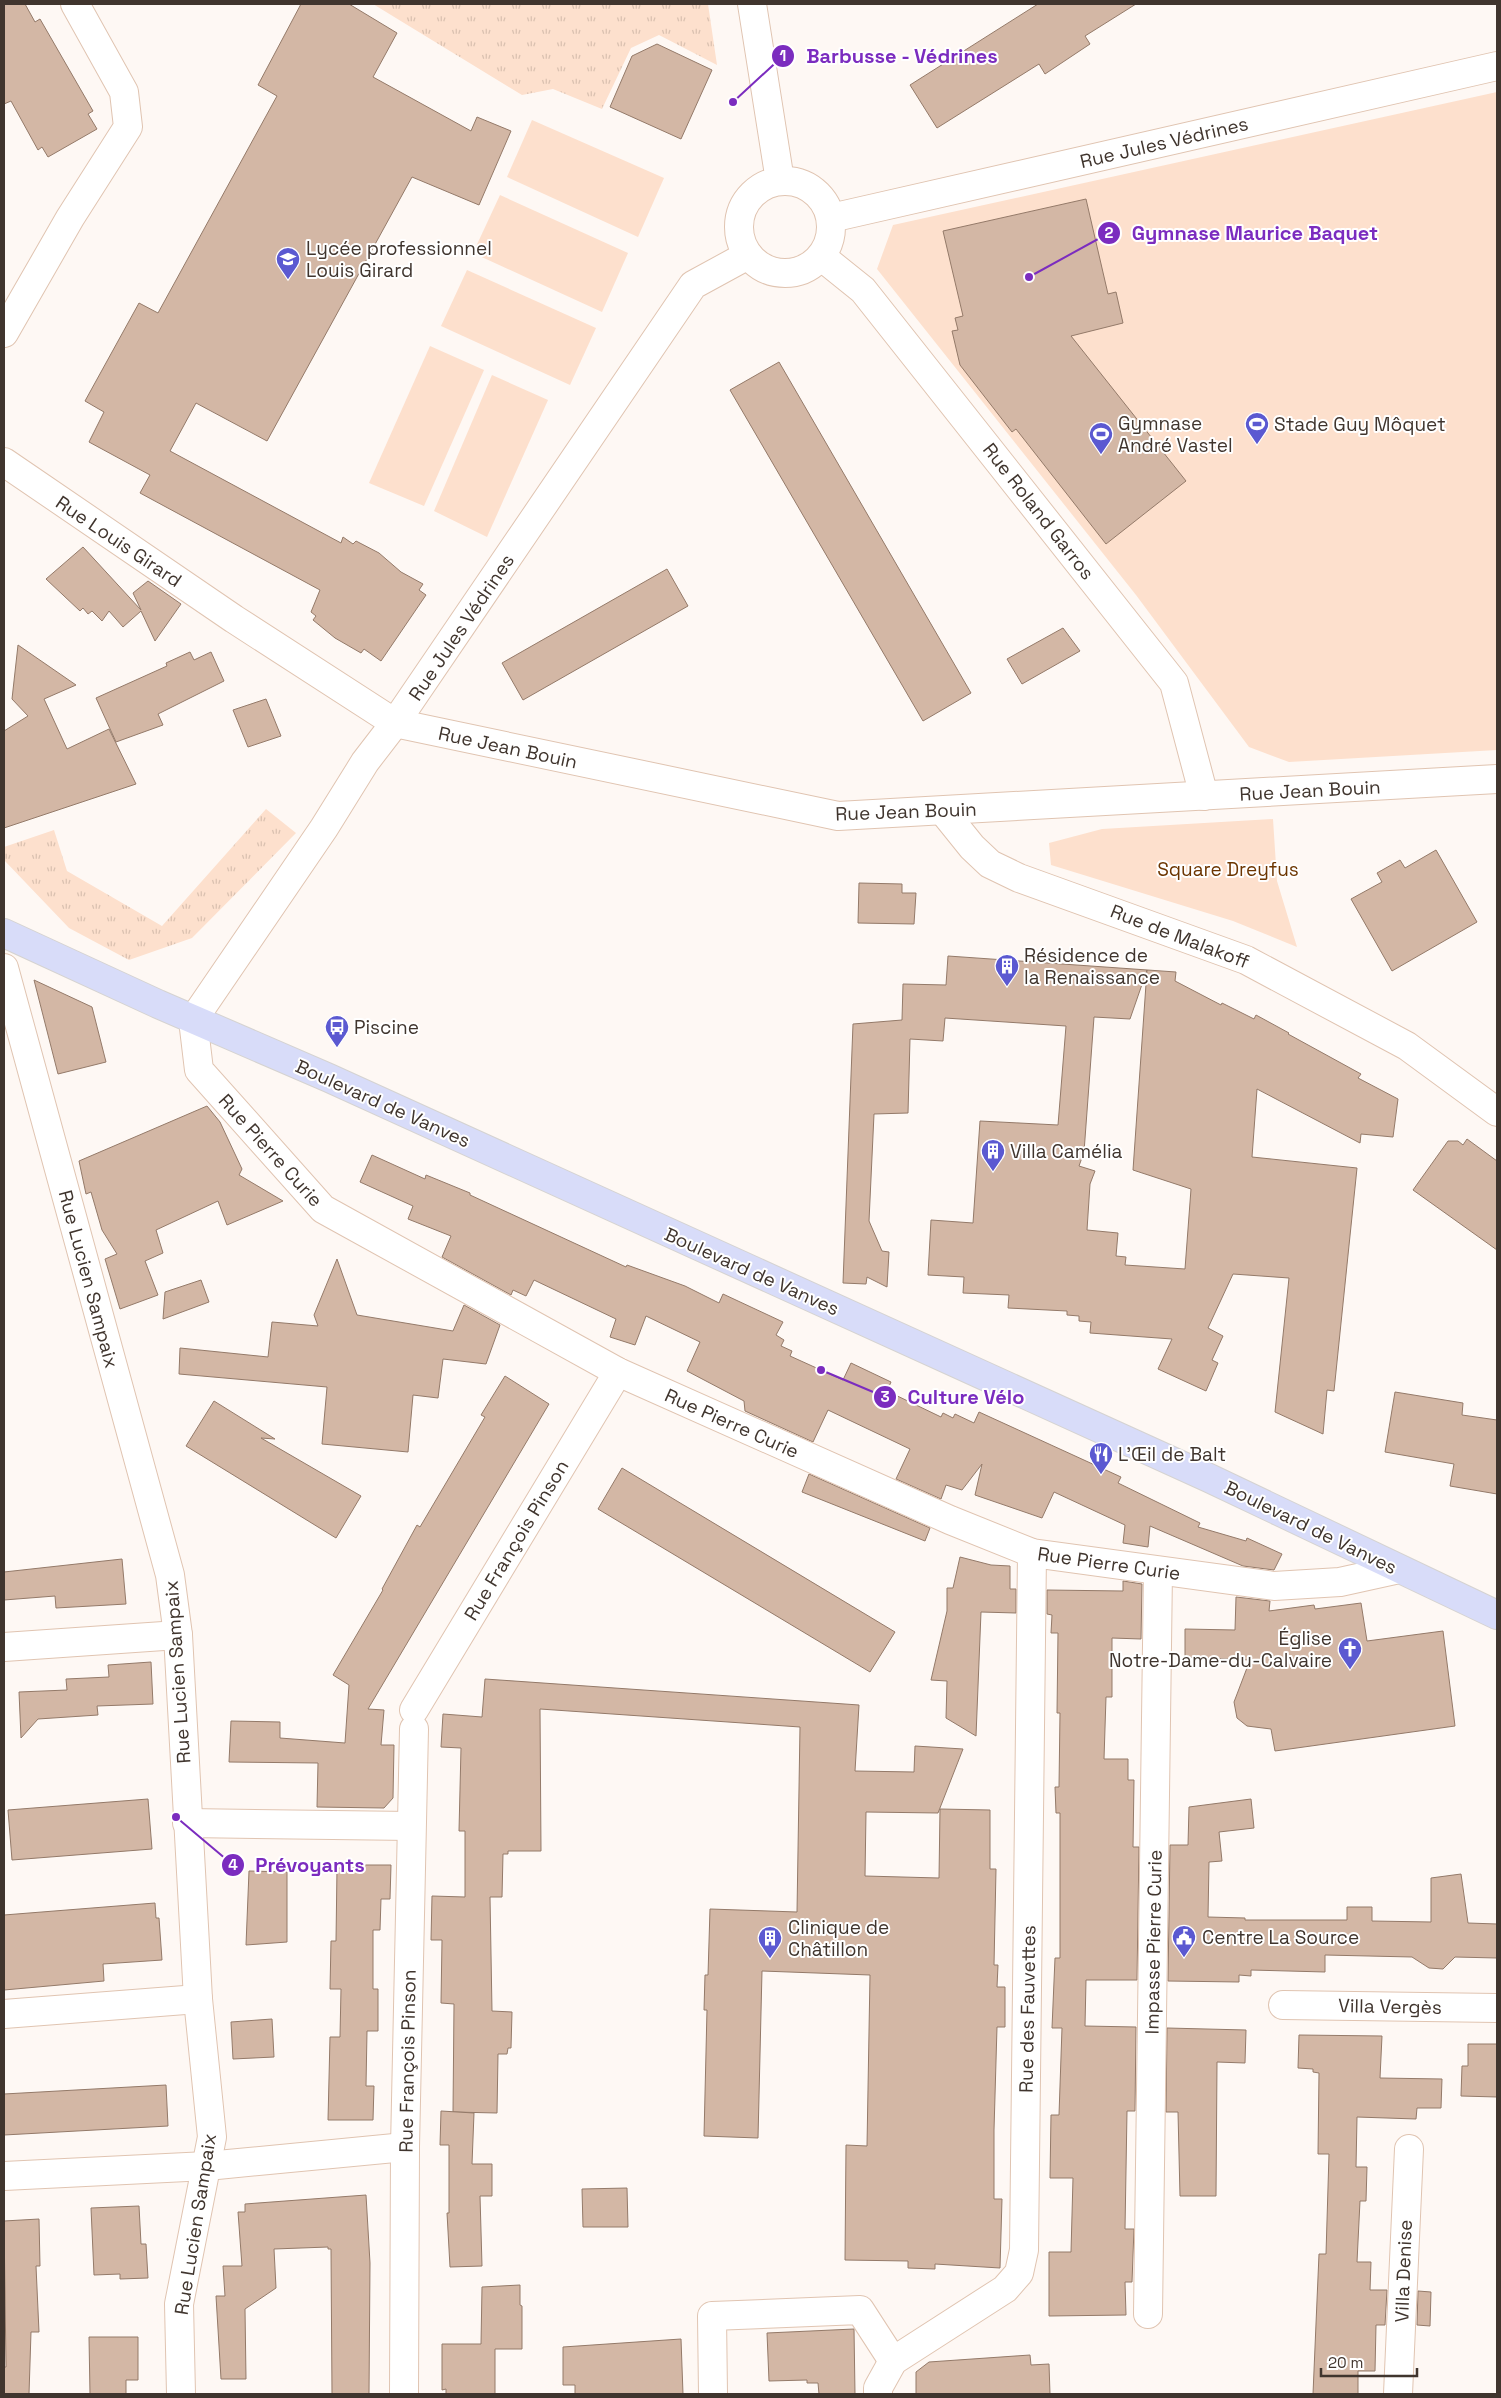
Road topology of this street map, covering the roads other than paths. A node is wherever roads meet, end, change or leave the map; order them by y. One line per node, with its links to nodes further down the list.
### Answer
1 (75, 4): 8 (street)
2 (752, 4): 4 (street)
3 (1497, 66): 5 (street, Rue Jules Védrines)
4 (780, 181): 5 (street); 6 (street)
5 (831, 218): 7 (street)
6 (748, 255): 7 (street); 11 (street, Rue Jules Védrines)
7 (822, 257): 13 (street, Rue Roland Garros)
8 (4, 333)
9 (4, 462): 10 (street, Rue Louis Girard)
10 (234, 619): 11 (street, Rue Jean Bouin)
11 (395, 724): 14 (street, Rue Jean Bouin); 17 (street, Rue Jules Védrines)
12 (1497, 779): 13 (street, Rue Jean Bouin)
13 (1204, 796): 14 (street, Rue Jean Bouin)
14 (943, 810): 18 (street, Rue de Malakoff)
15 (4, 933): 17 (main road, Boulevard de Vanves)
16 (4, 968): 24 (street, Rue Lucien Sampaix)
17 (194, 1020): 19 (street, Rue Pierre Curie); 21 (main road, Boulevard de Vanves)
18 (1497, 1112)
19 (618, 1372): 20 (street, Rue Pierre Curie); 27 (street, Rue François Pinson)
20 (1032, 1553): 22 (street, Rue Pierre Curie); 37 (street, Rue des Fauvettes)
21 (1399, 1569): 22 (street, Rue Pierre Curie); 23 (main road, Boulevard de Vanves)
22 (1158, 1571): 36 (street, Impasse Pierre Curie)
23 (1497, 1615)
24 (178, 1635): 25 (street); 26 (street, Rue Lucien Sampaix)
25 (4, 1647)
26 (187, 1823): 27 (street); 28 (street, Rue Lucien Sampaix)
27 (411, 1826): 32 (street, Rue François Pinson)
28 (198, 1999): 31 (street); 34 (street, Rue Lucien Sampaix)
29 (1283, 2005): 30 (street, Villa Vergès)
30 (1497, 2008)
31 (4, 2014)
32 (405, 2147): 34 (street); 39 (street, Rue François Pinson)
33 (1409, 2149): 42 (street, Villa Denise)
34 (206, 2166): 35 (street); 38 (street, Rue Lucien Sampaix)
35 (4, 2176)
36 (1148, 2314)
37 (893, 2361): 40 (street); 41 (street, Rue des Fauvettes)
38 (181, 2394)
39 (404, 2394)
40 (713, 2394)
41 (878, 2394)
42 (1398, 2394)

